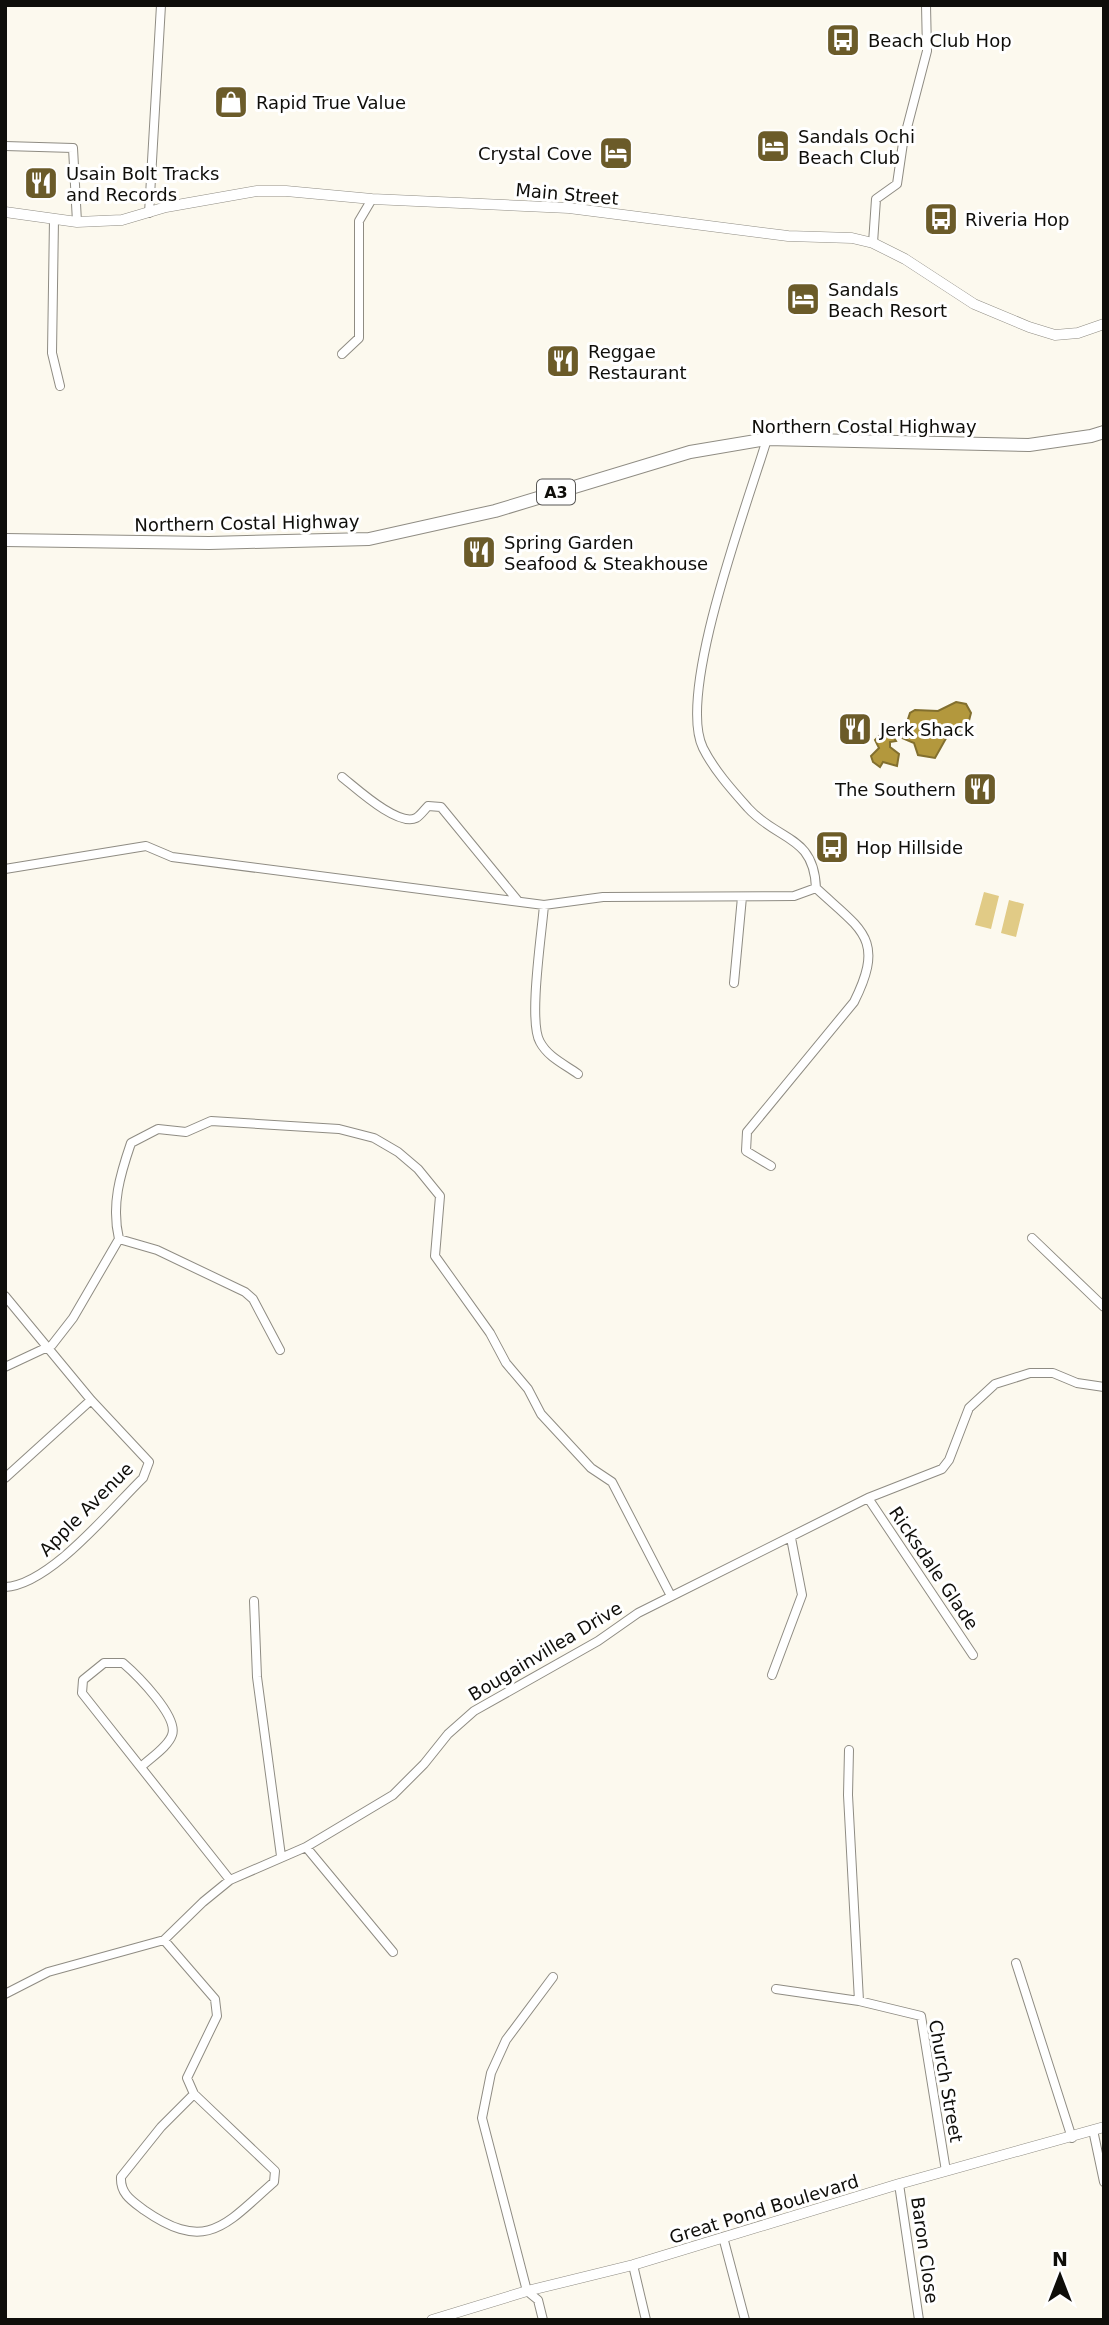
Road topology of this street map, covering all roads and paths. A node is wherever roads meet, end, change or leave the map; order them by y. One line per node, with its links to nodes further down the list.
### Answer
1 (161, 5): 6 (street)
2 (926, 5): 9 (street)
3 (5, 145): 8 (street)
4 (372, 199): 6 (street, Main Street); 9 (street, Main Street); 11 (street)
5 (5, 212): 7 (street, Main Street)
6 (149, 213): 8 (street, Main Street)
7 (54, 219): 8 (street, Main Street); 12 (street)
8 (77, 222)
9 (873, 243): 10 (street, Main Street)
10 (1104, 324)
11 (342, 354)
12 (60, 386)
13 (1104, 432): 14 (main road, Northern Costal Highway / A3)
14 (767, 439): 15 (main road, Northern Costal Highway / A3); 18 (street)
15 (5, 540)
16 (342, 778): 20 (street)
17 (5, 869): 20 (street)
18 (816, 888): 19 (street); 24 (street)
19 (742, 897): 21 (street); 22 (street)
20 (518, 901): 21 (street)
21 (544, 905): 23 (street)
22 (734, 983)
23 (578, 1074)
24 (771, 1166)
25 (1032, 1238): 28 (street)
26 (119, 1239): 29 (street); 30 (street); 38 (street)
27 (5, 1296): 29 (street)
28 (1104, 1307)
29 (47, 1347): 31 (street); 33 (street)
30 (280, 1350)
31 (5, 1367)
32 (1104, 1387): 35 (street, Bougainvillea Drive)
33 (92, 1400): 34 (street); 37 (street, Apple Avenue)
34 (5, 1478)
35 (868, 1498): 36 (street, Bougainvillea Drive); 40 (street, Ricksdale Glade)
36 (790, 1538): 38 (street, Bougainvillea Drive); 41 (street)
37 (5, 1587)
38 (671, 1597): 44 (street, Bougainvillea Drive)
39 (254, 1601): 45 (street)
40 (973, 1656)
41 (772, 1675)
42 (849, 1750): 53 (street)
43 (141, 1767): 43 (street); 46 (street)
44 (306, 1847): 45 (street, Bougainvillea Drive); 48 (street)
45 (281, 1856): 46 (street, Bougainvillea Drive)
46 (230, 1880): 47 (street, Bougainvillea Drive)
47 (164, 1940): 52 (street, Bougainvillea Drive); 54 (street)
48 (393, 1952)
49 (1016, 1963): 56 (street)
50 (553, 1977): 62 (street)
51 (776, 1989): 53 (street)
52 (5, 1994)
53 (859, 2001): 57 (street, Church Street)
54 (194, 2094): 54 (street)
55 (1098, 2128): 56 (street, Great Pond Boulevard); 58 (street)
56 (1072, 2138): 57 (street, Great Pond Boulevard)
57 (946, 2171): 59 (street, Great Pond Boulevard)
58 (1104, 2182)
59 (899, 2184): 60 (street, Great Pond Boulevard); 67 (street, Baron Close)
60 (723, 2237): 61 (street, Great Pond Boulevard); 66 (street)
61 (634, 2265): 62 (street, Great Pond Boulevard); 65 (street)
62 (527, 2291): 63 (street, Great Pond Boulevard); 64 (street)
63 (432, 2320)
64 (543, 2320)
65 (646, 2320)
66 (745, 2320)
67 (919, 2320)

